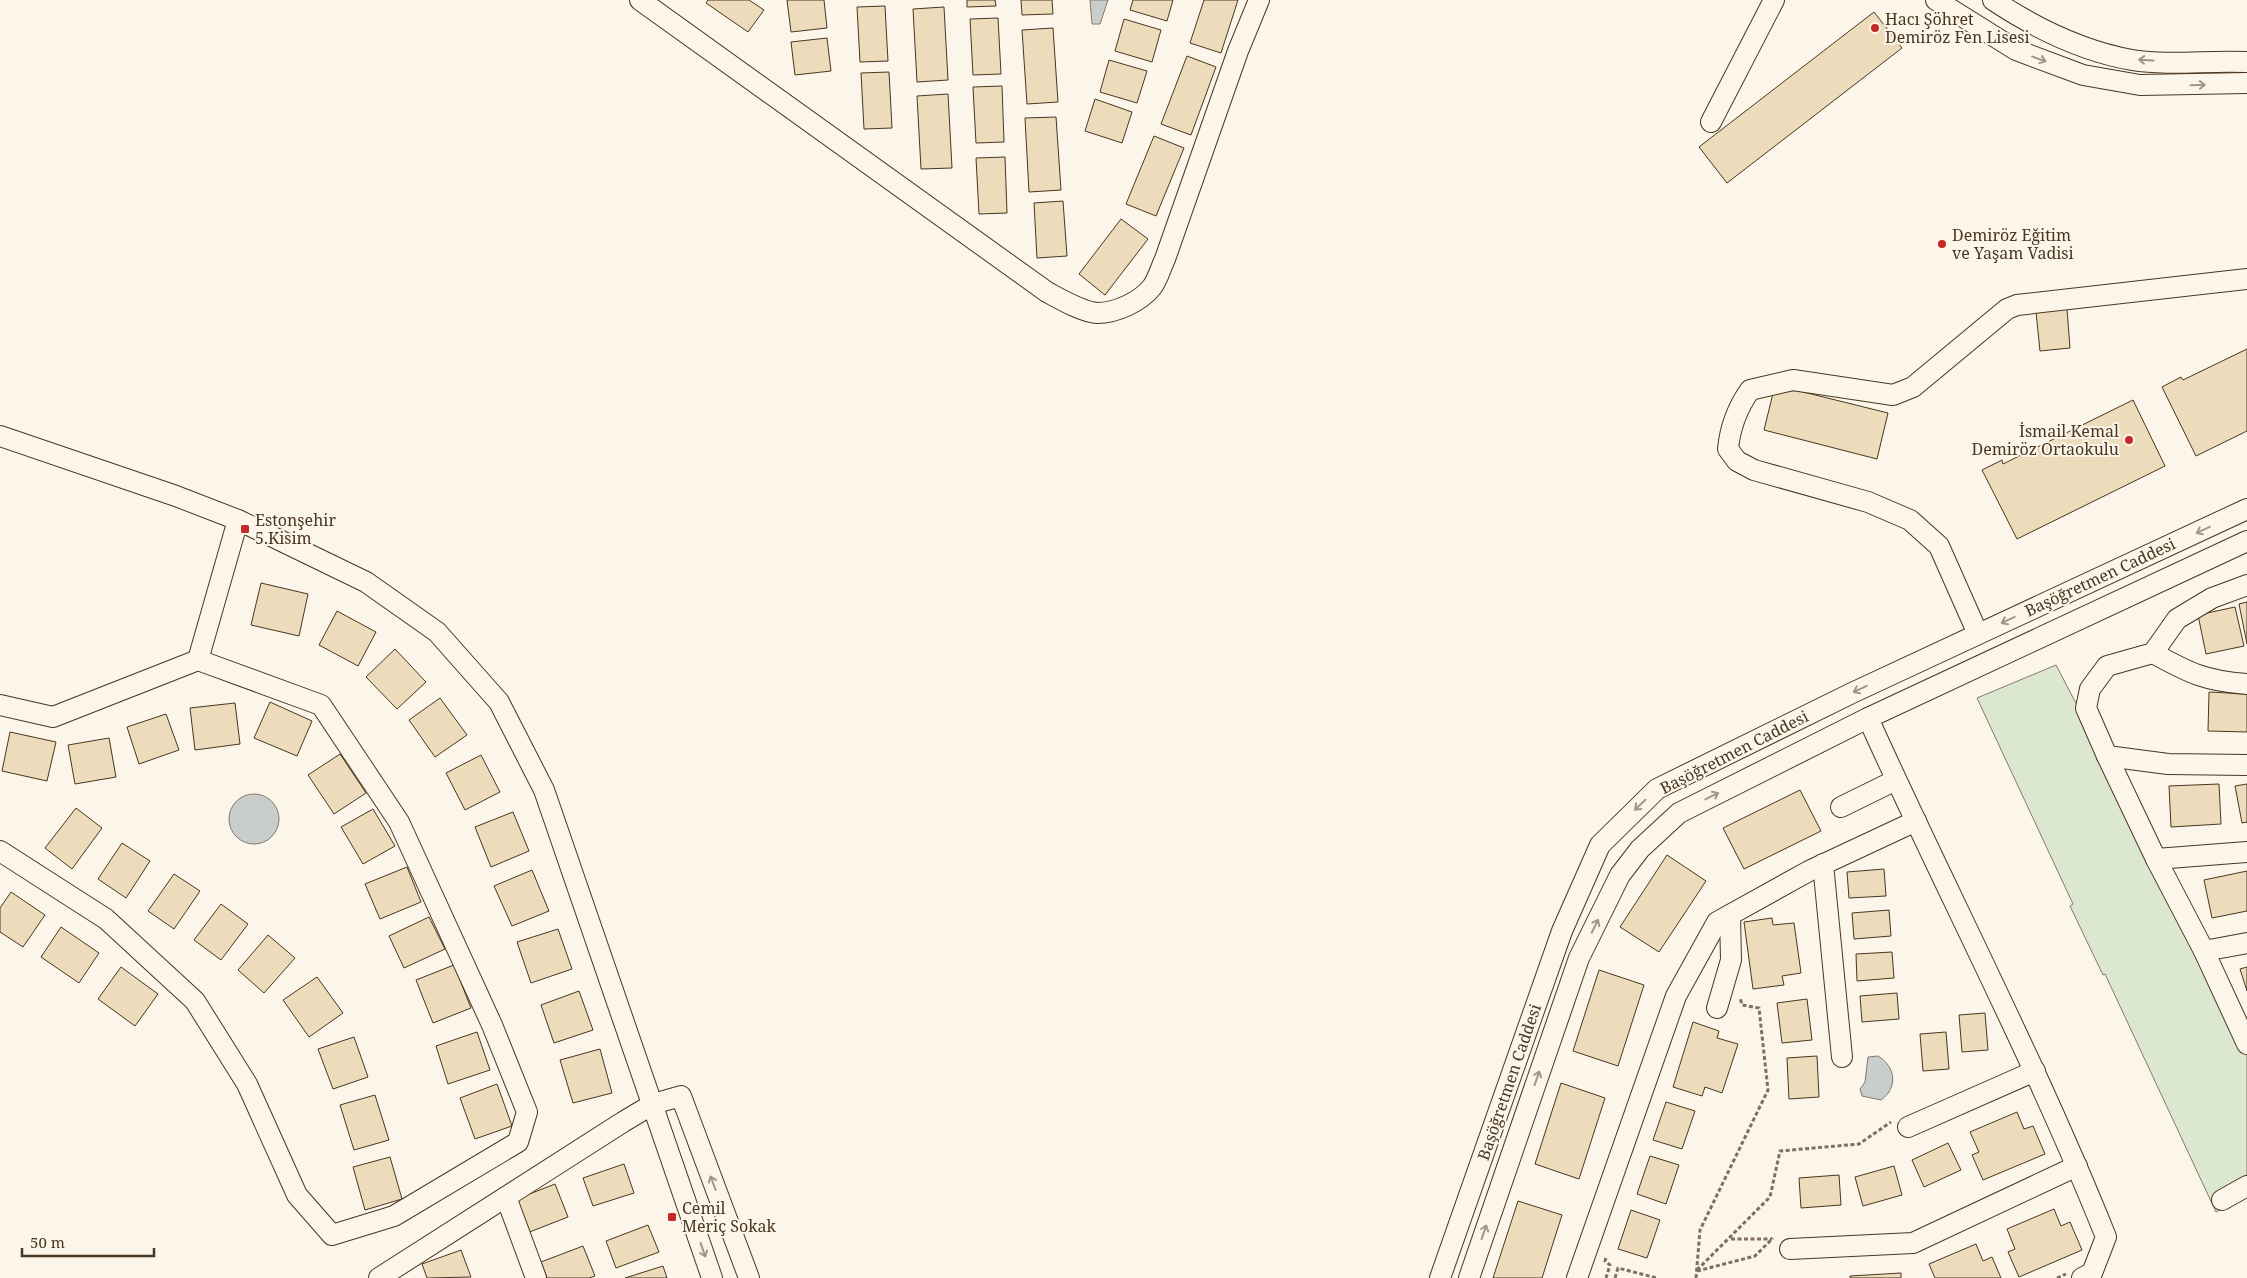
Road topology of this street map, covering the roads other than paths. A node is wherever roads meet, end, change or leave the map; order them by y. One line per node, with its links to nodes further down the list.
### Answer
1 (640, 0): 2 (street)
2 (1259, 0)
3 (1774, 0): 8 (street)
4 (1936, 0): 7 (street, one-way to 7)
5 (1993, 0): 6 (street, one-way to 5)
6 (2247, 62)
7 (2247, 83)
8 (1711, 122)
9 (2247, 279): 15 (street)
10 (0, 436): 12 (street)
11 (2247, 509): 15 (street, Başöğretmen Caddesi, one-way to 15)
12 (238, 520): 17 (street); 37 (street)
13 (2247, 541): 20 (street, Başöğretmen Caddesi)
14 (2247, 585): 16 (street)
15 (1978, 634): 48 (street, Başöğretmen Caddesi, one-way to 48)
16 (2153, 653): 18 (street); 21 (street)
17 (198, 660): 19 (street); 26 (street)
18 (2247, 684)
19 (0, 705)
20 (1868, 718): 23 (street); 49 (street, Başöğretmen Caddesi, one-way to 20)
21 (2107, 756): 22 (street); 28 (street)
22 (2247, 765)
23 (1896, 780): 24 (street); 25 (street)
24 (1841, 807)
25 (1916, 821): 29 (street); 36 (street)
26 (0, 851)
27 (2247, 852): 28 (street)
28 (2156, 859): 32 (street)
29 (1823, 864): 30 (street); 35 (street)
30 (1730, 915): 33 (street); 50 (street)
31 (2247, 942): 32 (street)
32 (2204, 951): 34 (street)
33 (1717, 1008)
34 (2247, 1044)
35 (1842, 1056)
36 (2035, 1071): 38 (street); 39 (street)
37 (653, 1104): 41 (street); 46 (street, one-way to 46); 47 (street, one-way to 37)
38 (1902, 1123)
39 (2078, 1166): 43 (street); 51 (street)
40 (2247, 1186): 42 (street)
41 (506, 1197): 44 (street); 45 (street)
42 (2222, 1200)
43 (1793, 1249)
44 (380, 1278)
45 (536, 1278)
46 (712, 1278)
47 (749, 1278)
48 (1440, 1278)
49 (1469, 1278)
50 (1577, 1278)
51 (2082, 1278)

